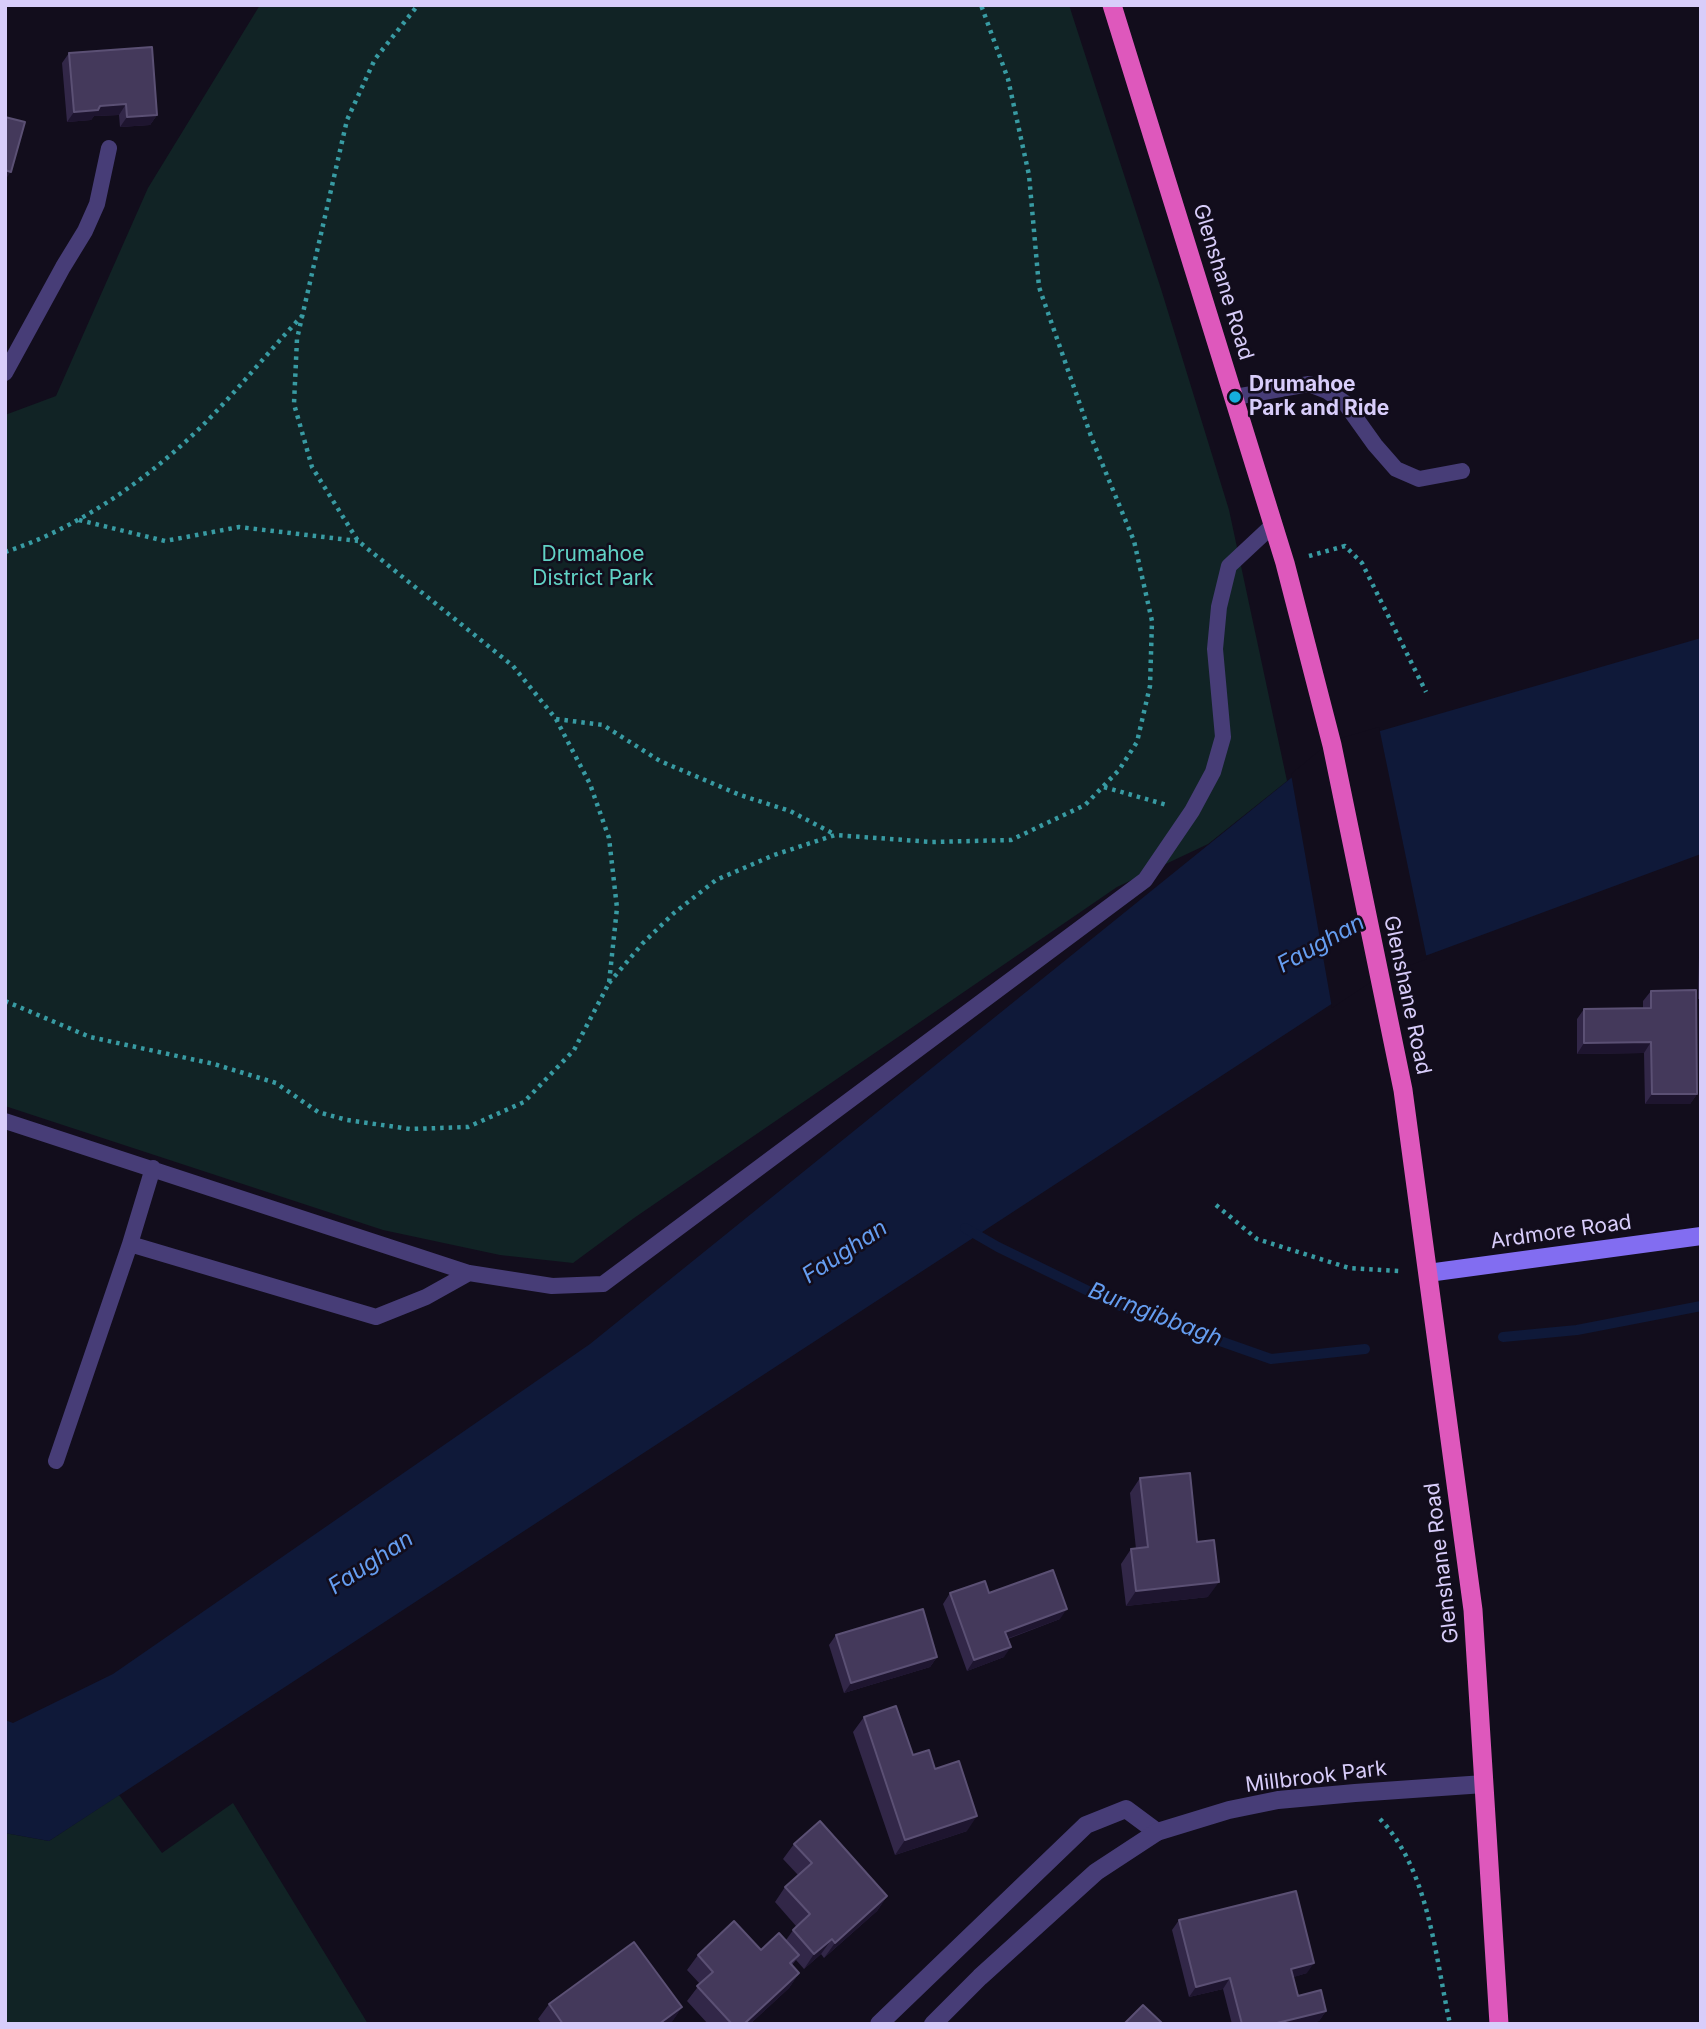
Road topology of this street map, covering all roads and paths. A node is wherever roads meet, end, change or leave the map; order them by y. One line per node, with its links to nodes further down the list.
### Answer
1 (418, 5): 5 (path)
2 (981, 5): 16 (path)
3 (1112, 5): 7 (highway, Glenshane Road)
4 (109, 148): 6 (lane)
5 (303, 316): 9 (path); 11 (path)
6 (5, 373)
7 (1235, 397): 8 (lane); 10 (highway, Glenshane Road)
8 (1462, 471)
9 (79, 520): 11 (path); 12 (path)
10 (1274, 524): 13 (highway, Glenshane Road); 17 (lane)
11 (358, 541): 15 (path)
12 (5, 552)
13 (1285, 563): 14 (path); 27 (highway, Glenshane Road)
14 (1426, 692)
15 (556, 719): 18 (path); 19 (path)
16 (1104, 787): 17 (path); 18 (path)
17 (1192, 811): 26 (lane)
18 (835, 835): 19 (path)
19 (609, 983): 20 (path)
20 (5, 1001)
21 (5, 1121): 22 (lane)
22 (153, 1168): 25 (lane); 26 (lane)
23 (1216, 1205): 27 (path)
24 (1701, 1236): 27 (main road, Ardmore Road)
25 (130, 1244): 26 (lane); 28 (lane)
26 (469, 1273)
27 (1428, 1273): 29 (highway, Glenshane Road)
28 (56, 1461)
29 (1484, 1784): 30 (street, Millbrook Park); 35 (highway, Glenshane Road)
30 (1355, 1793): 31 (street, Millbrook Park); 34 (path)
31 (1157, 1832): 32 (street); 33 (street, Millbrook Park)
32 (879, 2024)
33 (933, 2024)
34 (1450, 2024)
35 (1499, 2024)

